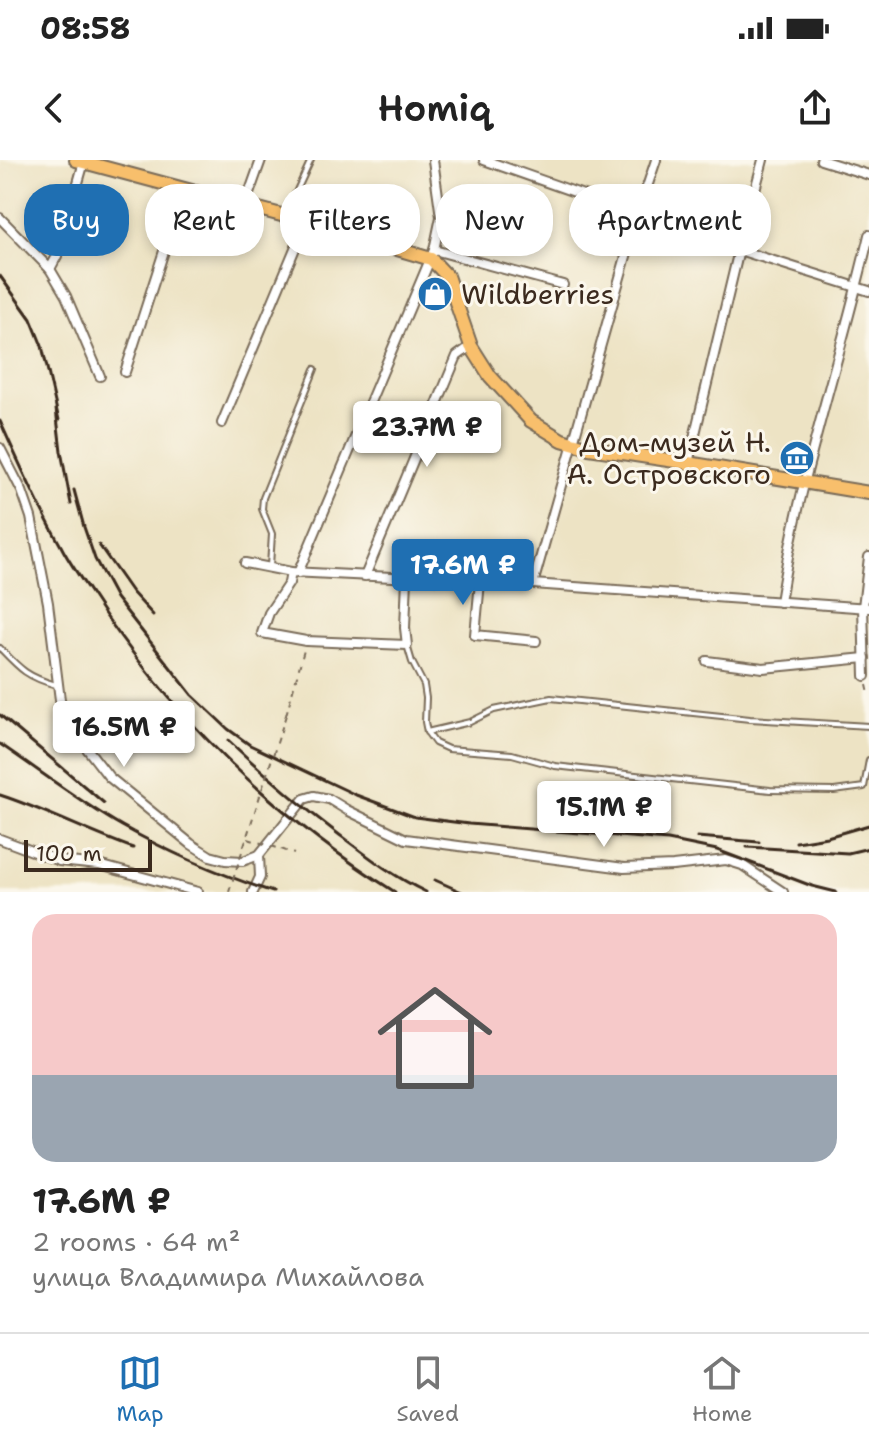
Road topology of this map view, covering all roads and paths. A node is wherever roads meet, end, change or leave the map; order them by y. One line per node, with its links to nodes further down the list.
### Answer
1 (261, 160): 11 (street)
2 (311, 160): 12 (lane)
3 (433, 160): 19 (street)
4 (485, 160): 15 (street)
5 (656, 160): 13 (street)
6 (763, 160): 14 (street)
7 (821, 160): 9 (street)
8 (78, 161): 10 (main road); 25 (street)
9 (869, 175)
10 (165, 184)
11 (252, 184)
12 (300, 184)
13 (648, 184)
14 (757, 184)
15 (569, 190)
16 (0, 218): 25 (street)
17 (869, 235): 27 (street)
18 (420, 251): 19 (main road)
19 (433, 254): 26 (street); 29 (main road); 42 (street)
20 (162, 256): 31 (street)
21 (292, 256): 33 (street)
22 (626, 256): 34 (street)
23 (738, 256): 36 (street)
24 (758, 256): 27 (street)
25 (50, 269): 32 (street)
26 (563, 285)
27 (857, 287): 28 (street); 37 (street)
28 (869, 291)
29 (471, 346): 34 (main road); 43 (street)
30 (315, 369): 41 (lane)
31 (125, 372)
32 (100, 376)
33 (222, 423)
34 (571, 443): 36 (main road); 46 (street)
35 (0, 448): 56 (street)
36 (688, 463): 37 (main road)
37 (805, 481): 38 (main road); 47 (street)
38 (869, 493)
39 (869, 557): 48 (street)
40 (245, 563): 41 (street)
41 (269, 569): 42 (street)
42 (295, 572): 43 (street); 49 (street)
43 (365, 576): 44 (street)
44 (407, 578): 45 (street); 51 (street)
45 (480, 582): 46 (street); 50 (street)
46 (533, 584): 47 (street)
47 (780, 602): 48 (street)
48 (866, 608): 53 (street)
49 (306, 641): 51 (street); 60 (path, bridge)
50 (536, 641)
51 (407, 645): 58 (lane)
52 (0, 648): 56 (lane)
53 (865, 658): 54 (street); 55 (street)
54 (707, 661)
55 (865, 676)
56 (58, 686): 63 (street)
57 (869, 726): 58 (lane)
58 (427, 732): 59 (lane)
59 (869, 760)
60 (247, 838): 62 (path, bridge); 65 (path, bridge)
61 (0, 839): 64 (street)
62 (294, 854)
63 (259, 855): 66 (street); 67 (street)
64 (198, 892)
65 (229, 892)
66 (253, 892)
67 (783, 892)

